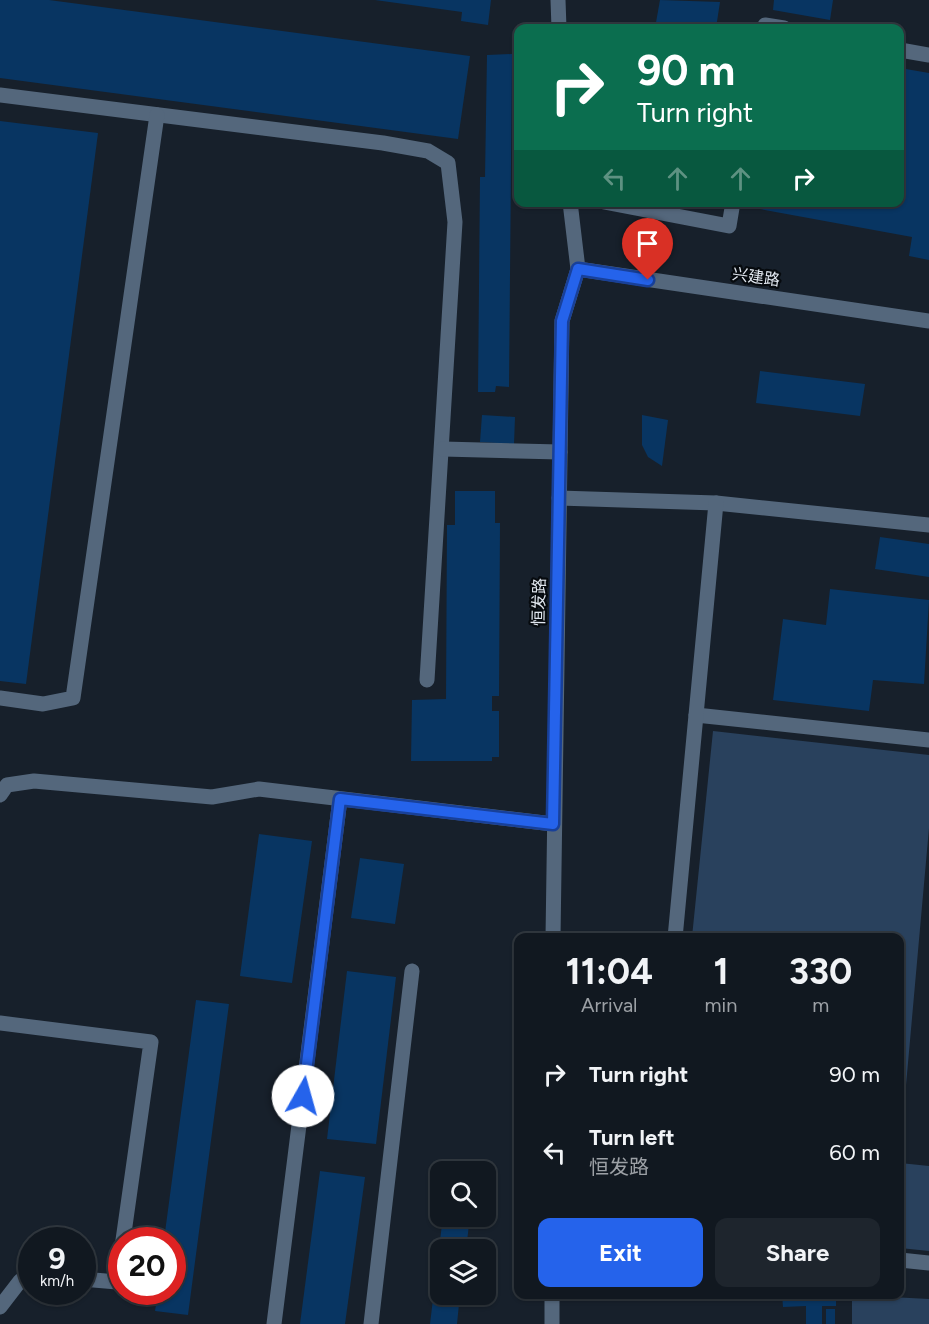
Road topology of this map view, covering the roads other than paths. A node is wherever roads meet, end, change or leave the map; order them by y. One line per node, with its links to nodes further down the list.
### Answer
1 (558, 0): 2 (street)
2 (560, 24)
3 (904, 51): 4 (street)
4 (929, 55)
5 (0, 94): 6 (street)
6 (157, 115): 12 (street); 18 (street)
7 (571, 207): 10 (street)
8 (630, 207): 9 (street)
9 (732, 207)
10 (578, 269): 11 (street, 兴建路); 13 (street, 恒发路)
11 (929, 321)
12 (442, 449): 13 (street); 17 (street)
13 (560, 452): 14 (street, 恒发路)
14 (559, 498): 15 (street); 23 (street, 恒发路)
15 (716, 503): 16 (street); 19 (street)
16 (929, 525)
17 (427, 680)
18 (0, 698)
19 (696, 714): 20 (street); 25 (street)
20 (929, 740)
21 (0, 795): 22 (street)
22 (340, 799): 23 (street); 34 (street)
23 (553, 824): 24 (street, 恒发路)
24 (553, 933)
25 (675, 933)
26 (412, 971): 35 (street)
27 (0, 1023): 28 (street)
28 (125, 1227)
29 (904, 1260): 30 (street)
30 (929, 1263)
31 (18, 1284): 33 (street)
32 (552, 1299): 36 (street)
33 (0, 1307)
34 (274, 1324)
35 (371, 1324)
36 (552, 1324)

